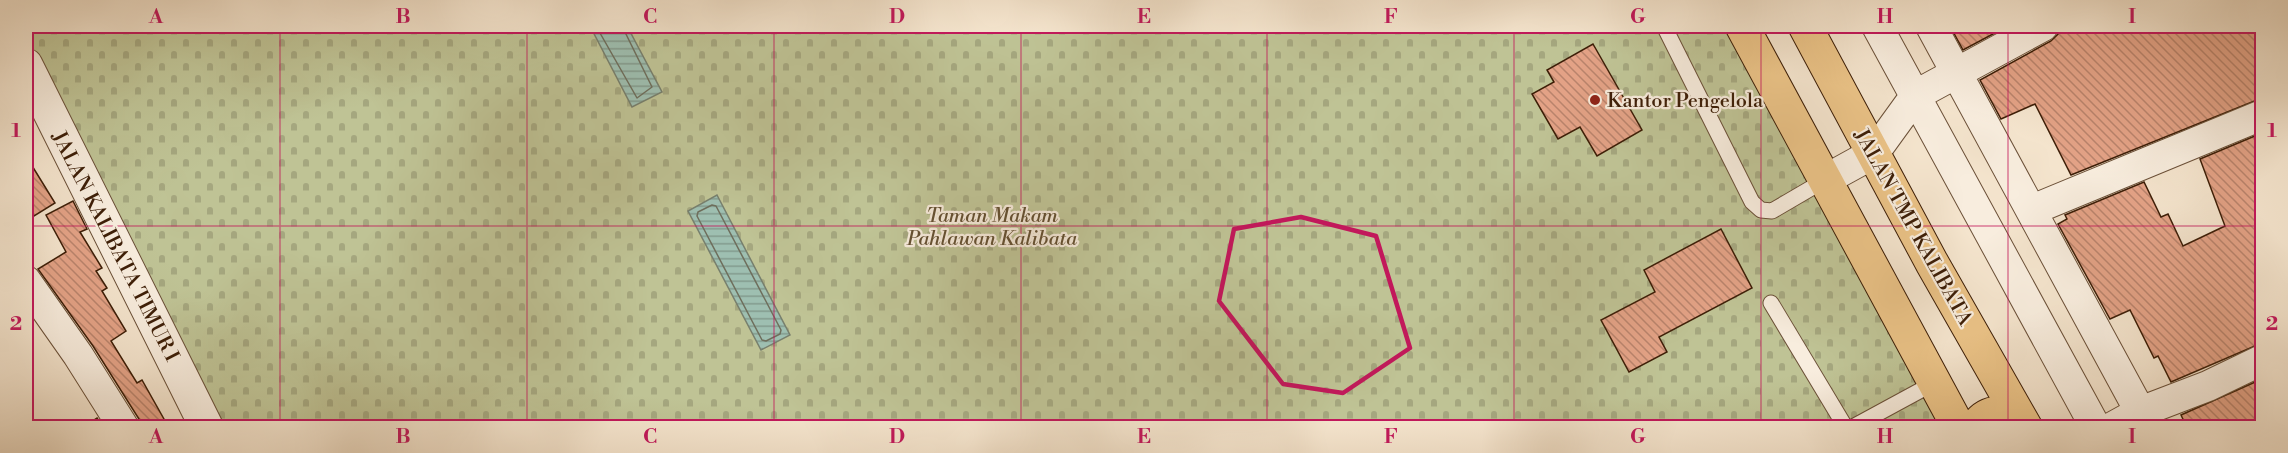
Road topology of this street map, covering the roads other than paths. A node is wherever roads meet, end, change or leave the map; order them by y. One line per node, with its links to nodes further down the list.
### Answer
1 (1664, 26): 12 (lane)
2 (1742, 26): 12 (main road)
3 (1805, 26): 11 (main road, JALAN TMP KALIBATA)
4 (1877, 26): 9 (street)
5 (1931, 26): 8 (street)
6 (2043, 26): 8 (street)
7 (26, 65): 21 (street, JALAN KALIBATA TIMUR I)
8 (1957, 70): 9 (street); 13 (street)
9 (1916, 95): 11 (street); 26 (street)
10 (2262, 115): 13 (street)
11 (1874, 153): 12 (street); 19 (main road, JALAN TMP KALIBATA)
12 (1825, 180): 17 (main road)
13 (2032, 210): 18 (street)
14 (26, 281): 20 (street)
15 (1771, 303): 22 (lane)
16 (2262, 360): 18 (street)
17 (1934, 383): 23 (lane); 24 (main road)
18 (2144, 420): 27 (street)
19 (2022, 422): 25 (main road)
20 (124, 428)
21 (207, 428)
22 (1846, 428)
23 (1851, 428)
24 (1959, 428)
25 (1975, 428)
26 (2096, 428)
27 (2111, 428)

